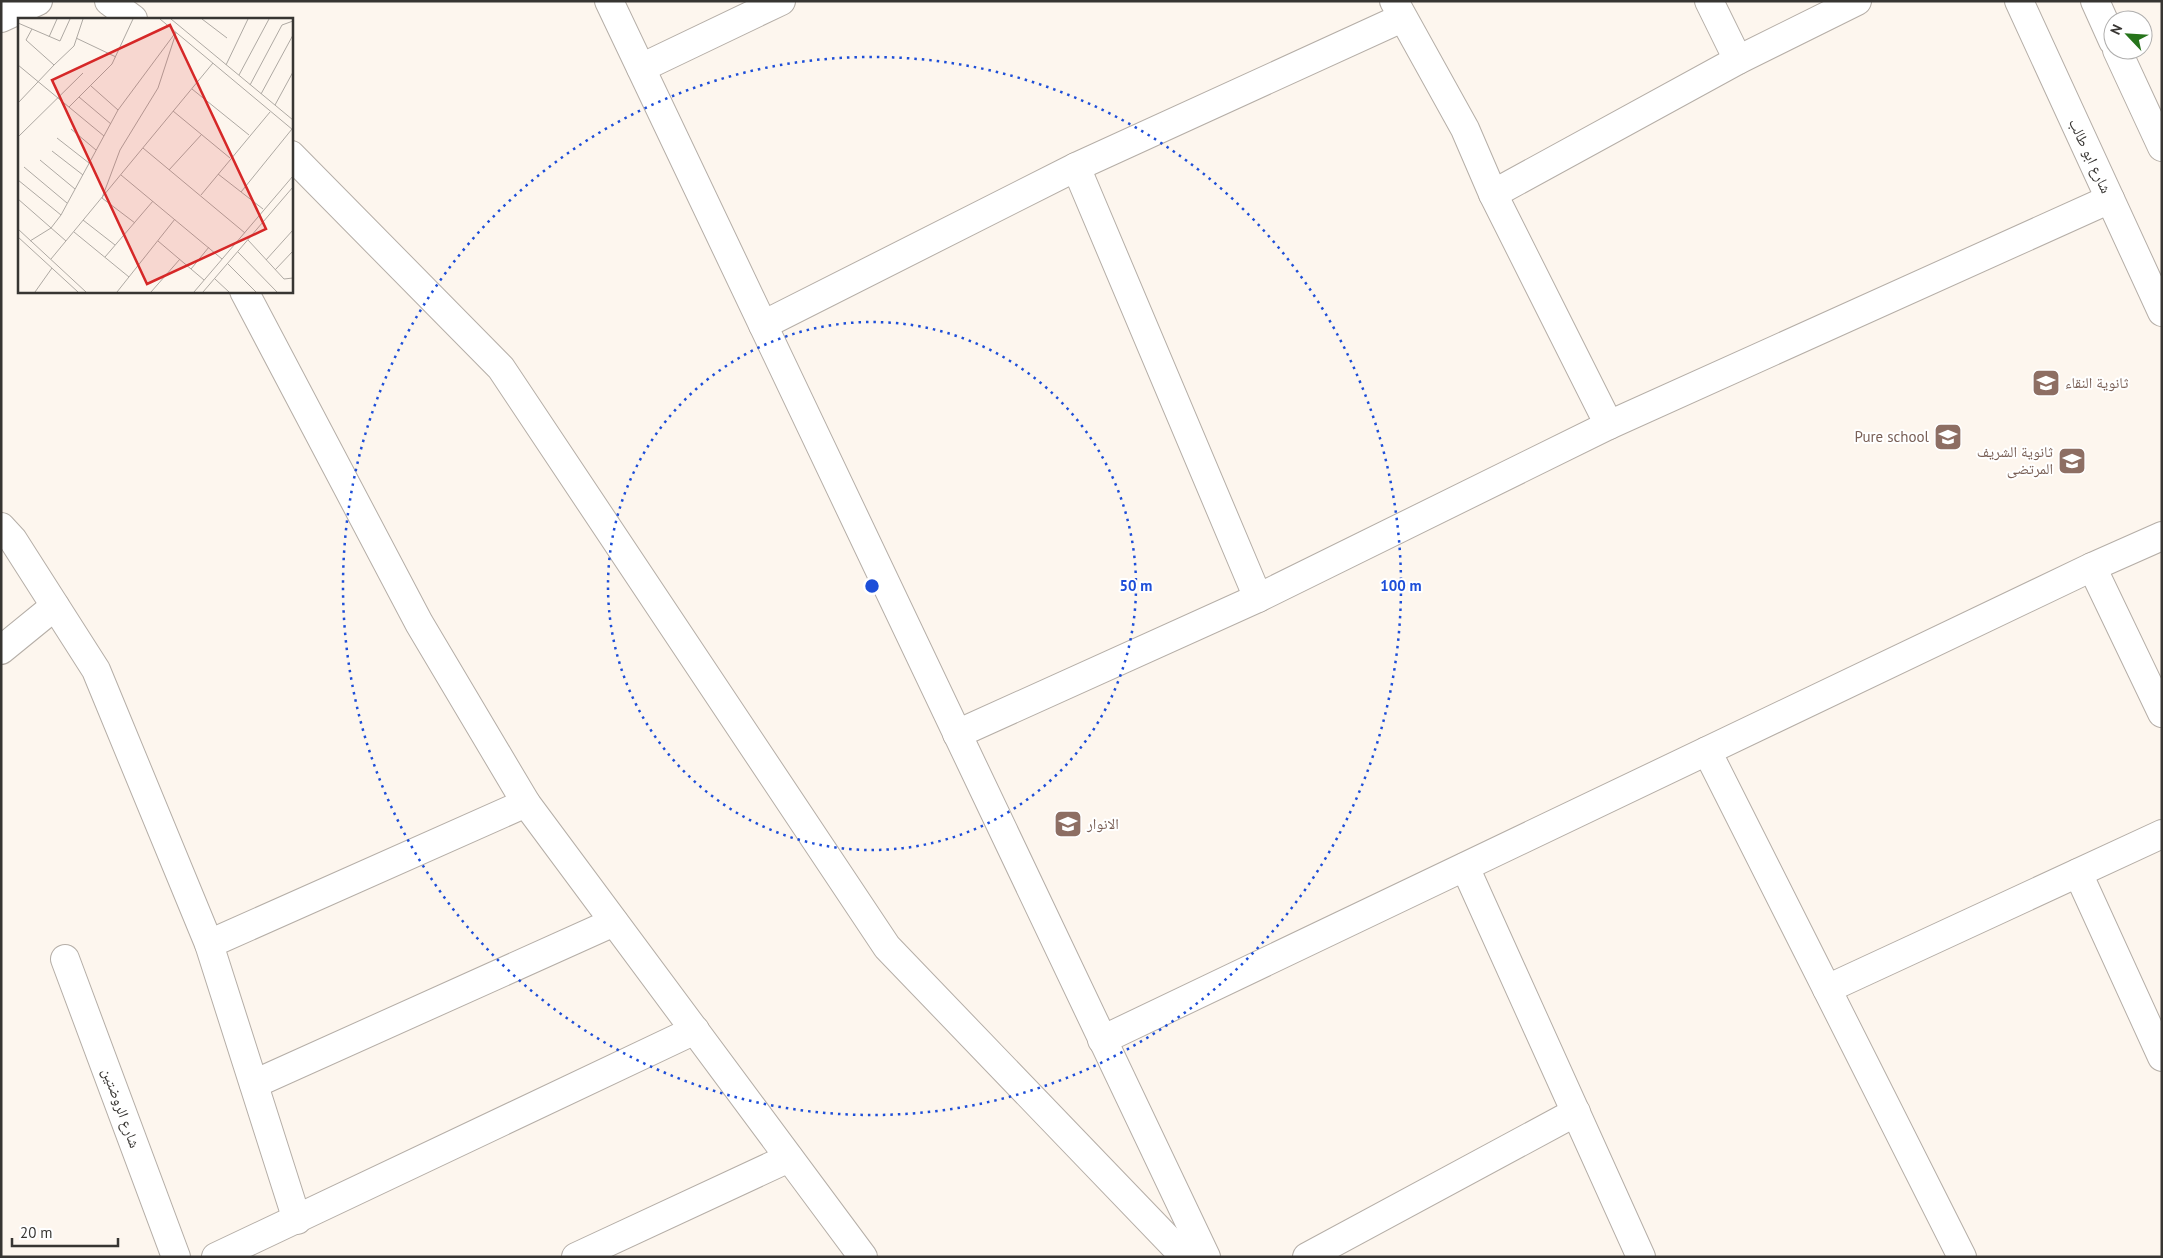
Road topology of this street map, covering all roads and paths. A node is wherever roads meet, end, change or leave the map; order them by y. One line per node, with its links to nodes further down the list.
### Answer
1 (38, 1): 11 (street)
2 (92, 1): 12 (street)
3 (109, 1): 13 (street)
4 (609, 1): 17 (street)
5 (781, 1): 17 (street)
6 (1709, 1): 15 (street)
7 (1857, 1): 15 (street)
8 (2019, 1): 22 (street, شارع ابو طالب)
9 (2095, 1): 14 (street)
10 (1398, 10): 20 (street); 21 (street)
11 (1, 18)
12 (100, 18)
13 (132, 18)
14 (2103, 19)
15 (1738, 60): 21 (street)
16 (2122, 60): 18 (street)
17 (641, 68): 25 (street)
18 (2162, 146)
19 (292, 156): 55 (street)
20 (1076, 167): 25 (street); 30 (street)
21 (1493, 194): 26 (street)
22 (2110, 199): 24 (street, شارع ابو طالب); 26 (street)
23 (245, 292): 36 (street)
24 (2162, 312)
25 (763, 325): 34 (street)
26 (1609, 424): 30 (street)
27 (1, 527): 31 (street)
28 (2162, 536): 29 (street)
29 (2092, 566): 33 (street); 35 (street)
30 (1258, 598): 34 (street)
31 (56, 606): 32 (street); 41 (street)
32 (1, 650)
33 (2162, 712)
34 (957, 734): 45 (street)
35 (1708, 751): 38 (street); 43 (street)
36 (526, 803): 40 (street); 41 (street)
37 (2162, 834): 39 (street)
38 (1465, 867): 45 (street); 48 (street)
39 (2078, 873): 43 (street); 46 (street)
40 (614, 922): 44 (street); 47 (street)
41 (209, 944): 47 (street)
42 (65, 959): 51 (street, شارع الروضتين)
43 (1827, 989): 59 (street)
44 (695, 1030): 49 (street); 50 (street)
45 (1102, 1040): 56 (street)
46 (2162, 1057)
47 (254, 1084): 50 (street)
48 (1576, 1112): 57 (street); 58 (street)
49 (789, 1158): 53 (street); 54 (street)
50 (297, 1220): 52 (street)
51 (176, 1257)
52 (216, 1257)
53 (576, 1257)
54 (863, 1257)
55 (1185, 1257)
56 (1206, 1257)
57 (1307, 1257)
58 (1641, 1257)
59 (1962, 1257)

